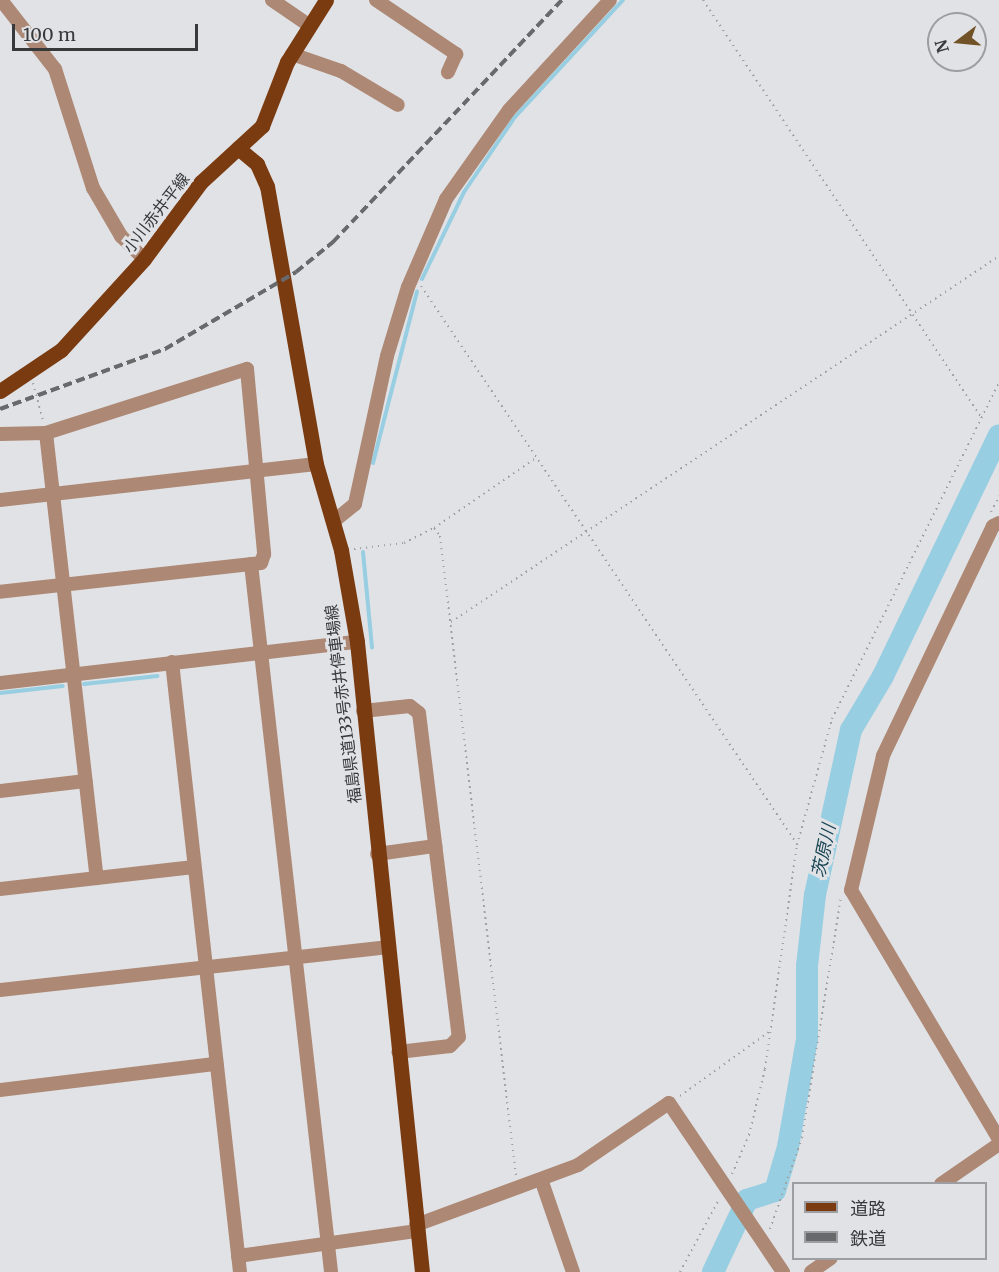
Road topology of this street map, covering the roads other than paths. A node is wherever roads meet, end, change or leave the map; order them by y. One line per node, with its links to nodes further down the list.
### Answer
1 (1, 0): 11 (street)
2 (272, 0): 6 (street)
3 (326, 0): 6 (main road, 小川赤井平線)
4 (376, 0): 8 (street)
5 (610, 0): 19 (street)
6 (310, 26): 7 (main road, 小川赤井平線)
7 (292, 54): 9 (street); 10 (main road, 小川赤井平線)
8 (448, 72)
9 (398, 105)
10 (238, 148): 11 (main road, 小川赤井平線); 15 (main road, 福島県道133号赤井停車場線)
11 (144, 259): 12 (main road, 小川赤井平線)
12 (0, 391)
13 (46, 433): 14 (street); 16 (street); 17 (street)
14 (0, 434)
15 (316, 464): 16 (street); 19 (main road, 福島県道133号赤井停車場線)
16 (257, 473): 17 (street); 21 (street)
17 (52, 494): 18 (street); 22 (street)
18 (0, 500)
19 (334, 521): 24 (main road, 福島県道133号赤井停車場線)
20 (999, 523): 44 (street)
21 (251, 564): 22 (street); 25 (street)
22 (63, 584): 23 (street); 27 (street)
23 (0, 592)
24 (357, 642): 25 (street); 29 (main road, 福島県道133号赤井停車場線)
25 (263, 651): 26 (street); 38 (street)
26 (172, 662): 27 (street); 34 (street)
27 (74, 673): 28 (street); 30 (street)
28 (0, 682)
29 (363, 711): 32 (street); 33 (main road, 福島県道133号赤井停車場線)
30 (85, 781): 31 (street); 35 (street)
31 (0, 791)
32 (435, 846): 33 (street); 41 (street)
33 (377, 854): 37 (main road, 福島県道133号赤井停車場線)
34 (195, 867): 35 (street); 39 (street)
35 (97, 878): 36 (street)
36 (0, 889)
37 (387, 947): 38 (street); 41 (main road, 福島県道133号赤井停車場線)
38 (296, 957): 39 (street); 49 (street)
39 (206, 967): 40 (street); 42 (street)
40 (0, 990)
41 (398, 1052): 48 (main road, 福島県道133号赤井停車場線)
42 (216, 1065): 43 (street); 50 (street)
43 (0, 1090)
44 (999, 1139)
45 (999, 1144): 47 (street)
46 (542, 1182): 48 (street); 55 (street); 56 (street)
47 (944, 1182)
48 (417, 1228): 49 (street); 54 (main road, 福島県道133号赤井停車場線)
49 (328, 1244): 50 (street); 53 (street)
50 (238, 1256): 52 (street)
51 (828, 1260): 57 (street)
52 (240, 1272)
53 (331, 1272)
54 (422, 1272)
55 (573, 1272)
56 (783, 1272)
57 (811, 1272)

